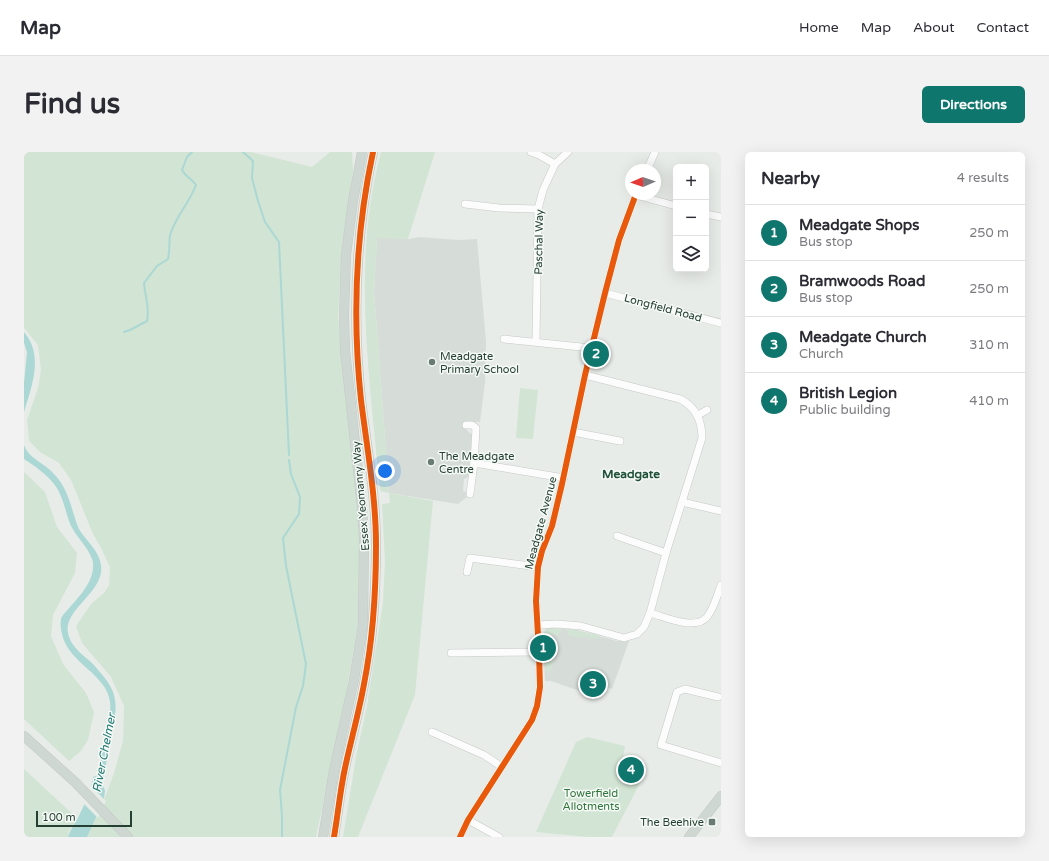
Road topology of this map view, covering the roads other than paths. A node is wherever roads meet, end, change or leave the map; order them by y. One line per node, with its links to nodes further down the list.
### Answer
1 (362, 152): 48 (main road, Essex Yeomanry Way)
2 (373, 152): 49 (main road, Essex Yeomanry Way)
3 (531, 152): 6 (street)
4 (568, 152): 6 (street, Paschal Way)
5 (654, 152): 7 (street)
6 (554, 164): 12 (street, Paschal Way)
7 (649, 164)
8 (634, 200): 15 (street, Meadgate Avenue)
9 (656, 200): 11 (street)
10 (465, 204): 12 (street)
11 (673, 205)
12 (538, 209): 18 (street, Paschal Way)
13 (709, 215): 14 (street)
14 (721, 217)
15 (605, 293): 16 (street, Longfield Road); 19 (street, Meadgate Avenue)
16 (721, 323)
17 (508, 338): 18 (street)
18 (536, 341): 19 (street)
19 (591, 348): 20 (street, Meadgate Avenue)
20 (585, 376): 22 (street); 24 (street, Meadgate Avenue)
21 (707, 410): 22 (street)
22 (698, 414): 29 (street)
23 (466, 425): 26 (street)
24 (572, 432): 25 (street); 27 (street, Meadgate Avenue)
25 (620, 441)
26 (474, 463): 27 (street); 28 (street)
27 (564, 478): 33 (street, Meadgate Avenue)
28 (470, 494)
29 (682, 502): 30 (street); 32 (street)
30 (721, 511)
31 (617, 536): 32 (street)
32 (666, 553): 36 (street)
33 (538, 567): 34 (street, Meadgate Avenue); 37 (street, Meadgate Avenue)
34 (467, 572)
35 (721, 586): 36 (street)
36 (650, 613): 37 (street)
37 (537, 624): 38 (street, Meadgate Avenue)
38 (539, 652): 39 (street); 44 (street, Meadgate Avenue)
39 (452, 653)
40 (718, 697): 43 (street)
41 (432, 732): 44 (street)
42 (24, 736): 47 (main road)
43 (721, 763)
44 (502, 767): 46 (street, Meadgate Avenue)
45 (721, 796): 52 (main road)
46 (468, 820): 50 (street, Meadgate Avenue); 51 (street)
47 (128, 837)
48 (323, 837)
49 (334, 837)
50 (460, 837)
51 (499, 837)
52 (689, 837)

